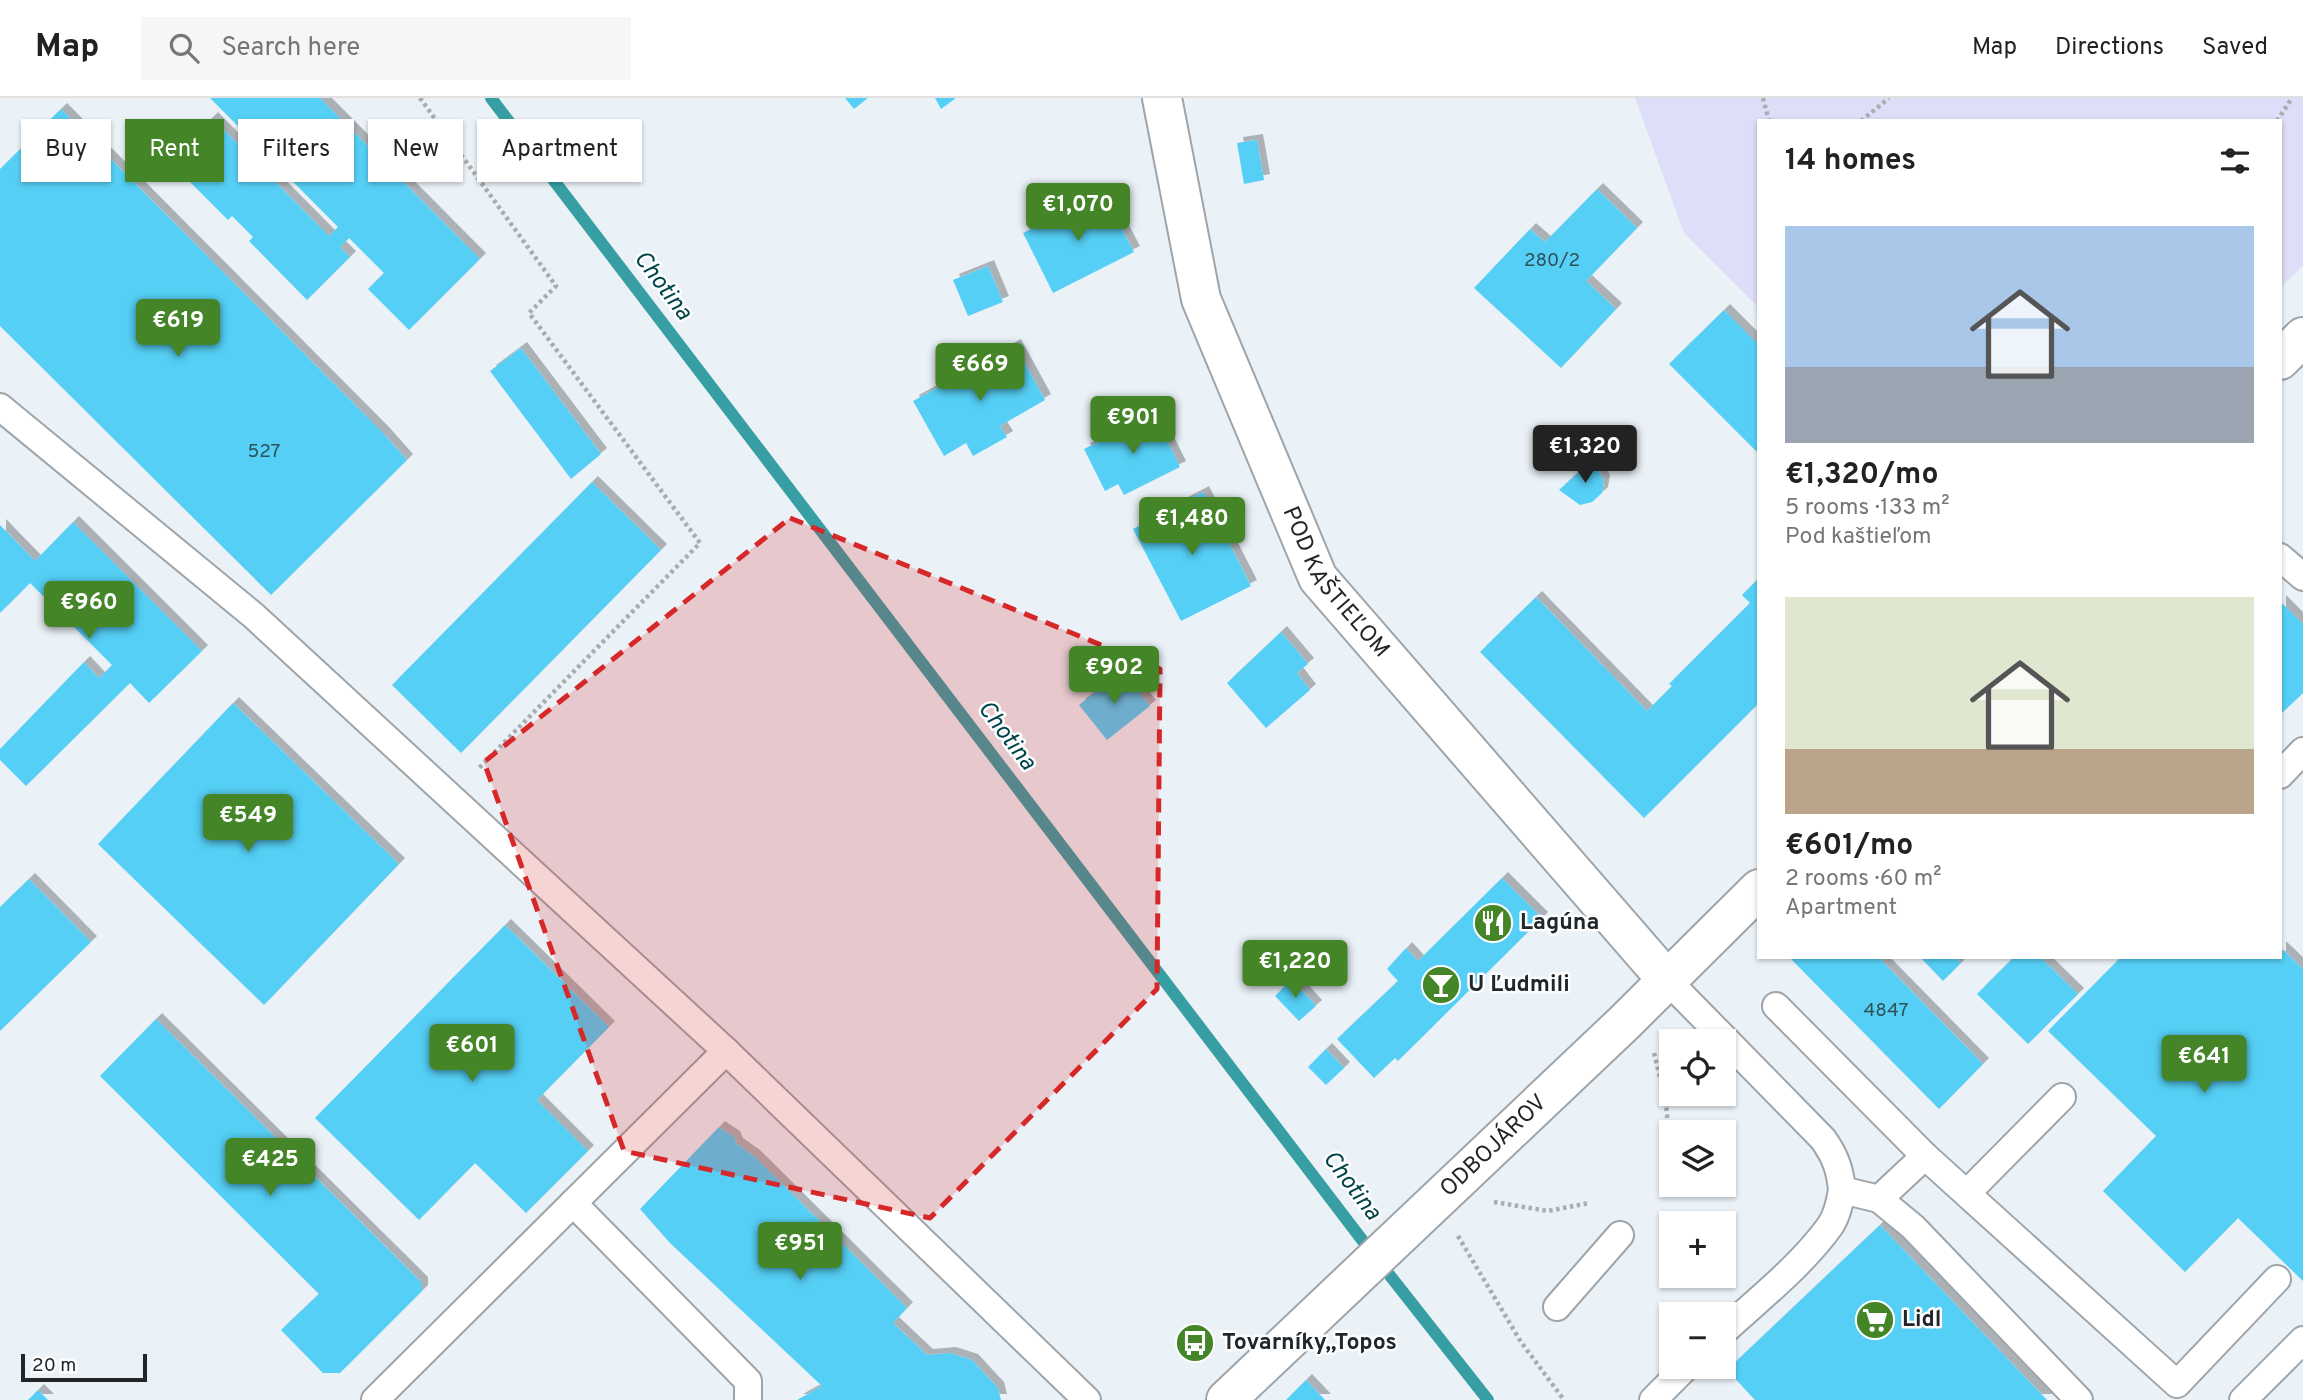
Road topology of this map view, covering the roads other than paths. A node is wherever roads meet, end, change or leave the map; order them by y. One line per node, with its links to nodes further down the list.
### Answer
1 (1162, 98): 10 (street, POD KAŠTIEĽOM)
2 (2303, 337): 3 (street)
3 (2282, 358)
4 (0, 407): 12 (lane)
5 (2282, 559): 6 (lane)
6 (2303, 577)
7 (2303, 751): 8 (lane)
8 (2282, 773)
9 (1757, 891): 10 (street, ODBOJÁROV)
10 (1668, 981): 15 (lane); 28 (street, ODBOJÁROV)
11 (1776, 1006): 14 (lane)
12 (726, 1051): 18 (lane); 27 (lane)
13 (2062, 1097): 16 (lane)
14 (1925, 1156): 16 (lane); 17 (lane)
15 (1842, 1190): 17 (lane); 22 (lane)
16 (1967, 1193): 20 (lane)
17 (1879, 1199): 30 (lane)
18 (573, 1203): 25 (lane); 26 (lane)
19 (1620, 1235): 21 (lane)
20 (2277, 1279)
21 (1557, 1307)
22 (1736, 1320)
23 (2303, 1340): 31 (lane)
24 (1674, 1379): 29 (lane)
25 (375, 1400)
26 (748, 1400)
27 (1087, 1400)
28 (1226, 1400)
29 (1653, 1400)
30 (2079, 1400)
31 (2243, 1400)

